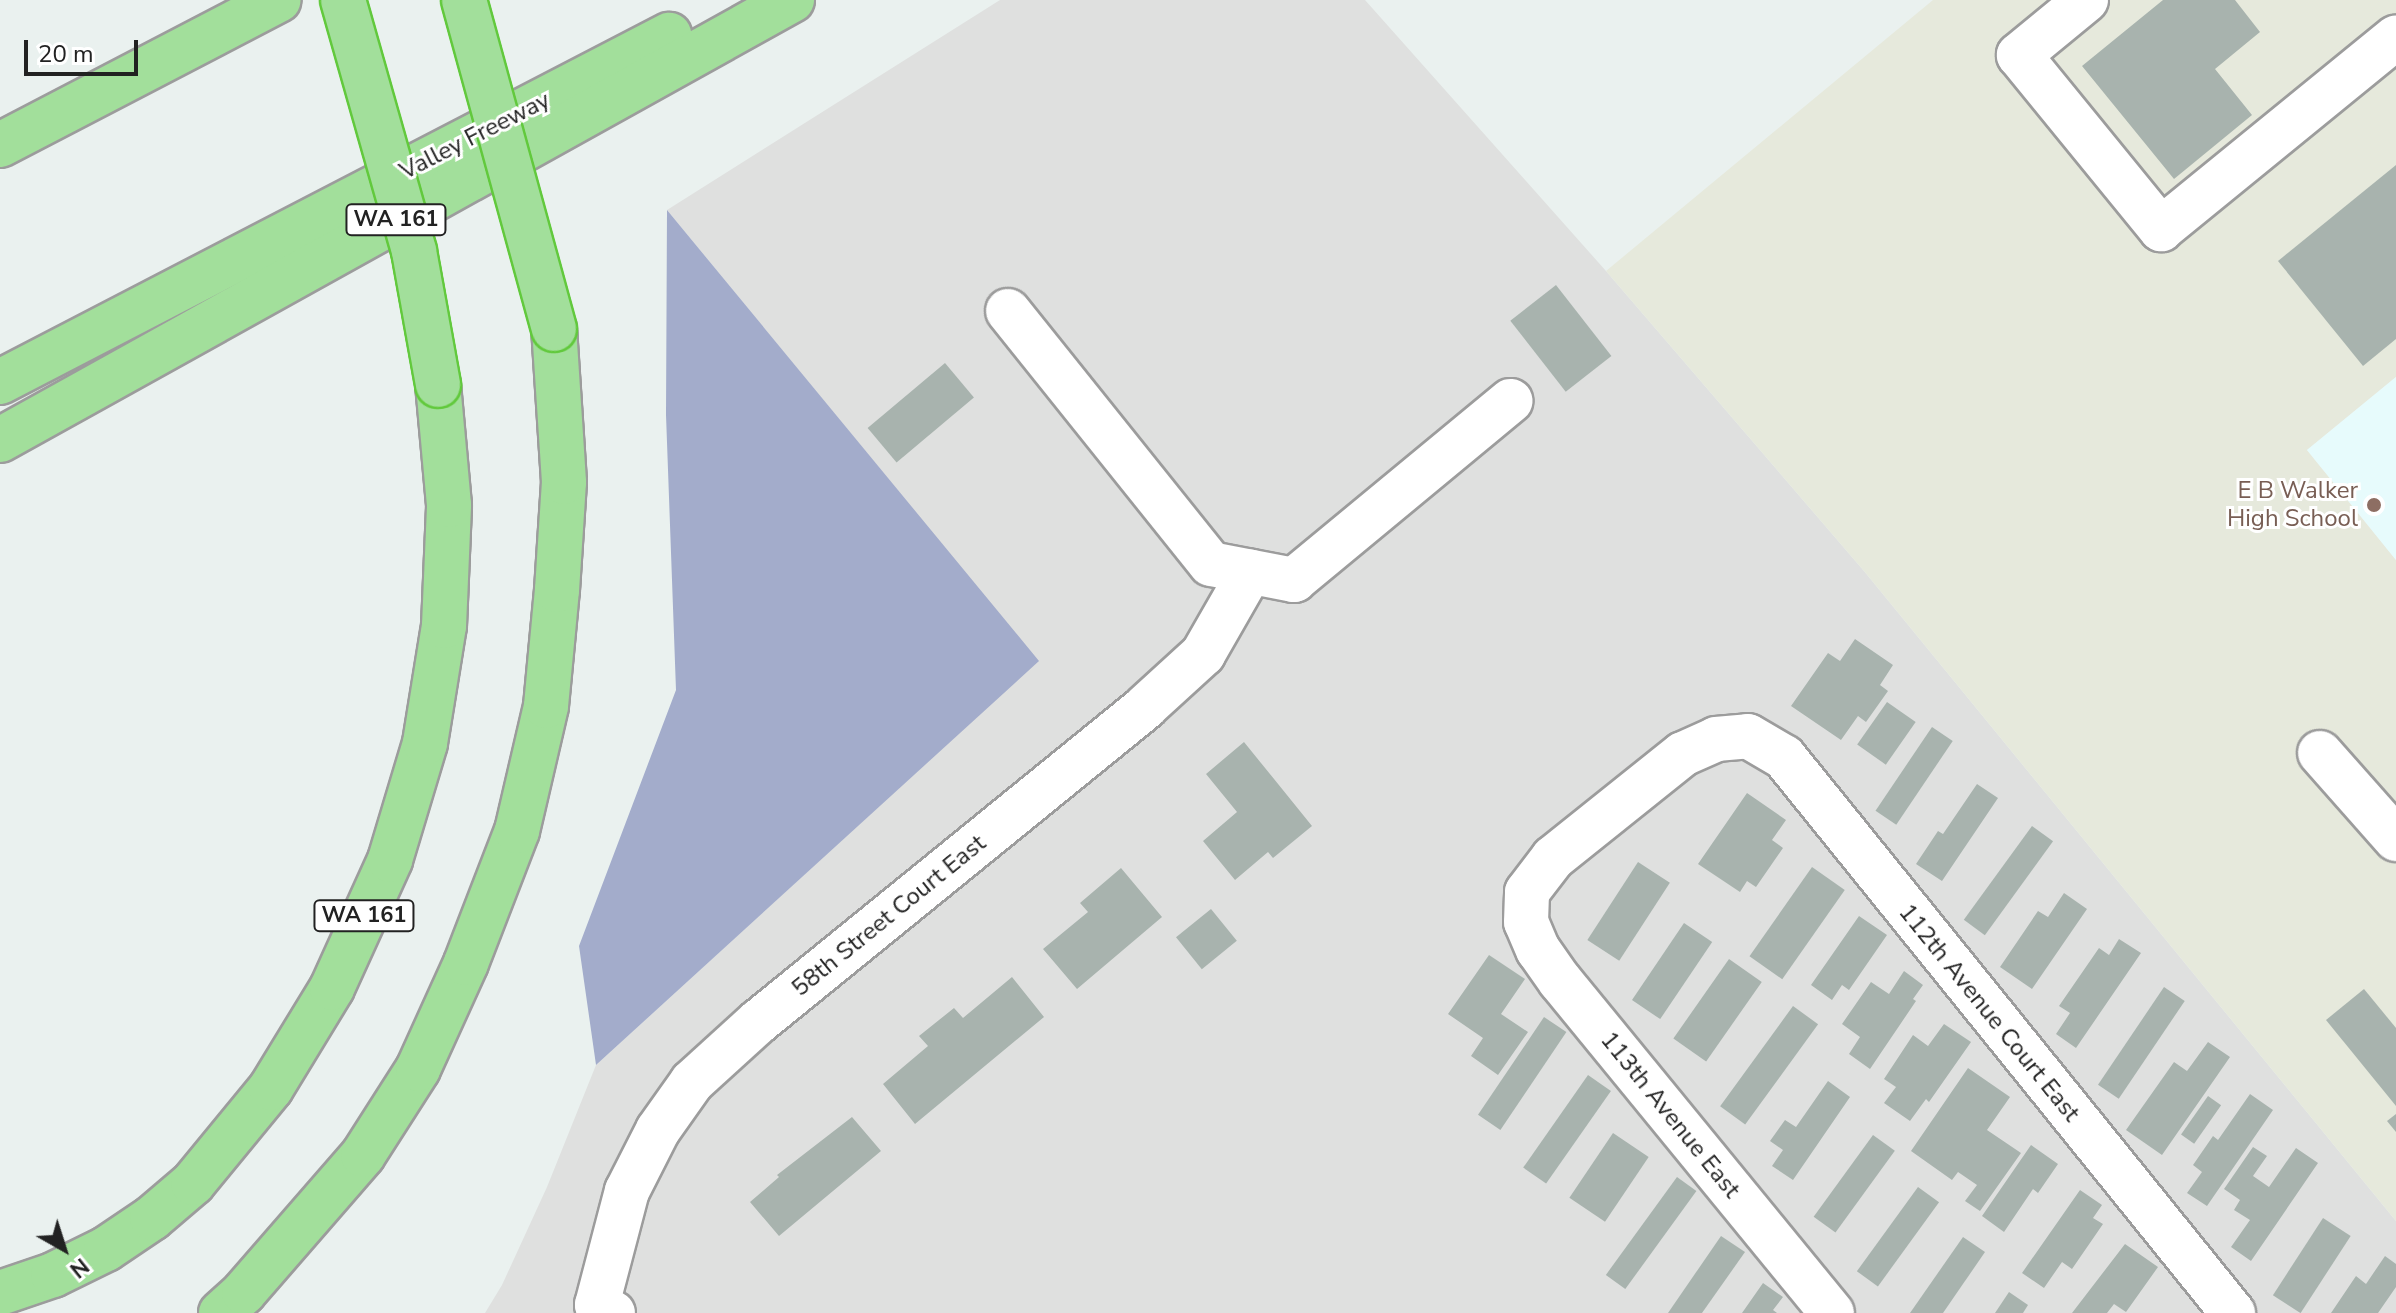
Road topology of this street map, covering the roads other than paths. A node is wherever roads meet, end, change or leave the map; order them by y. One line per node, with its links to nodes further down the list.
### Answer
1 (278, 0): 8 (highway)
2 (343, 0): 17 (highway, WA 161, bridge)
3 (464, 0): 19 (highway, bridge)
4 (737, 0): 10 (highway, Valley Freeway)
5 (792, 0): 12 (highway, WA 161)
6 (2086, 0): 7 (street)
7 (2396, 37)
8 (0, 145)
9 (1008, 311): 13 (street)
10 (0, 382)
11 (1510, 401): 13 (street)
12 (0, 440)
13 (1250, 572): 18 (street, 58th Street Court East)
14 (1731, 736): 20 (street, 113th Avenue East); 21 (street, 112th Avenue Court East)
15 (2320, 753): 16 (street)
16 (2396, 839)
17 (0, 1293)
18 (605, 1309)
19 (221, 1313)
20 (1832, 1313)
21 (2233, 1313)

